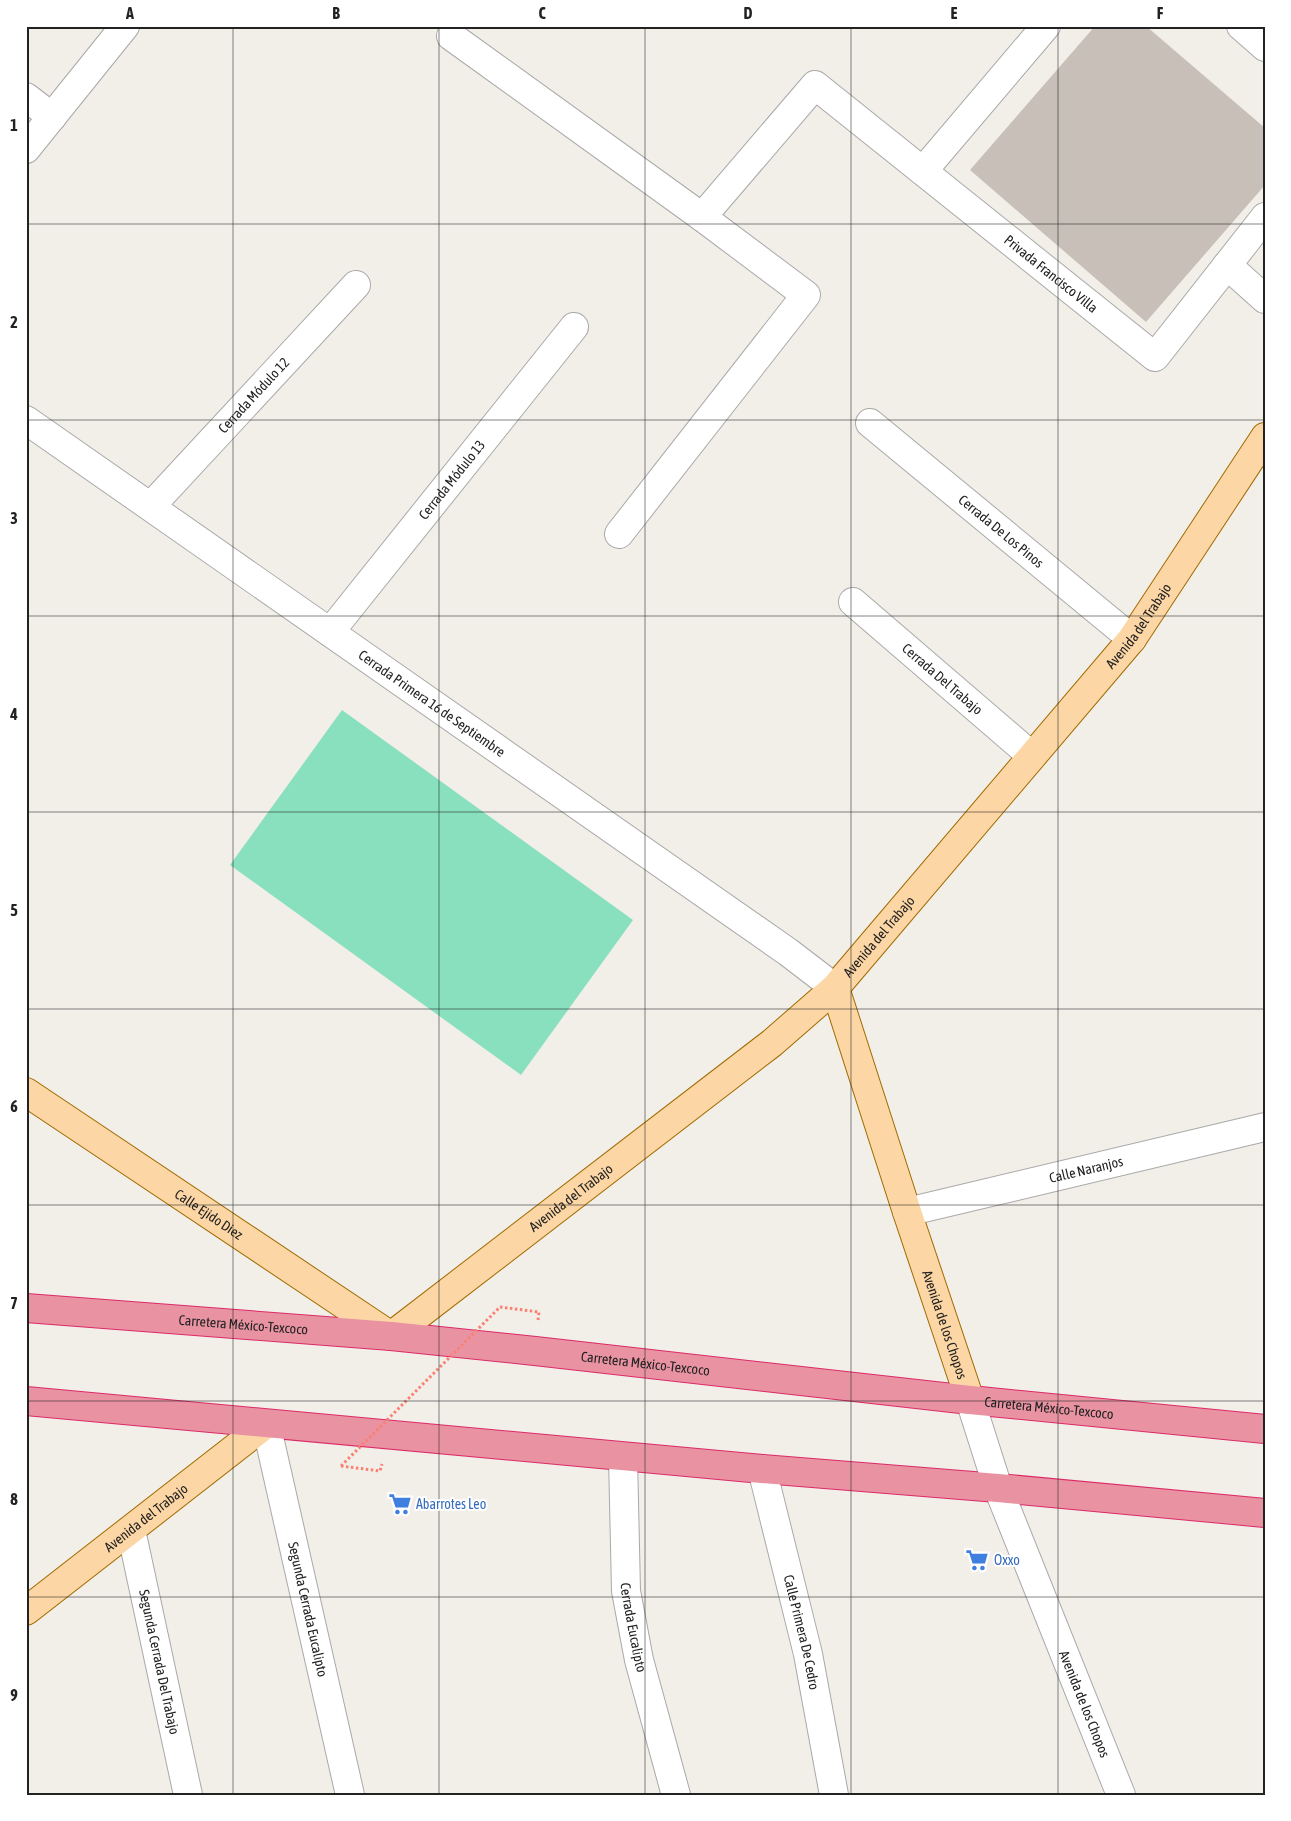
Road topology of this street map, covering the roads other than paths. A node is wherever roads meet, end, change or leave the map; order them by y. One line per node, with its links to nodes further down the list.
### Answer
1 (125, 26): 7 (street)
2 (1046, 26): 9 (street)
3 (1241, 26): 5 (street)
4 (451, 36): 10 (street)
5 (1265, 47)
6 (26, 97): 7 (street)
7 (52, 117): 8 (street)
8 (26, 149)
9 (924, 171): 10 (street, Privada Francisco Villa); 12 (street, Privada Francisco Villa)
10 (702, 217): 20 (street)
11 (1265, 217): 12 (street)
12 (1227, 265): 14 (street)
13 (356, 285): 19 (street, Cerrada Módulo 12)
14 (1265, 299)
15 (574, 327): 22 (street, Cerrada Módulo 13)
16 (26, 420): 19 (street, Cerrada Primera 16 de Septiembre)
17 (870, 423): 23 (street, Cerrada De Los Pinos)
18 (1265, 437): 23 (main road, Avenida del Trabajo)
19 (151, 506): 22 (street, Cerrada Primera 16 de Septiembre)
20 (619, 534)
21 (853, 602): 24 (street, Cerrada Del Trabajo)
22 (330, 632): 25 (street, Cerrada Primera 16 de Septiembre)
23 (1132, 639): 24 (main road, Avenida del Trabajo)
24 (1032, 756): 25 (main road, Avenida del Trabajo)
25 (835, 988): 28 (main road, Avenida de los Chopos); 30 (main road, Avenida del Trabajo)
26 (26, 1092): 30 (main road, Calle Ejido Diez)
27 (1265, 1127): 28 (street, Calle Naranjos)
28 (907, 1212): 31 (main road, Avenida de los Chopos)
29 (26, 1308): 30 (highway, Carretera México-Texcoco)
30 (391, 1336): 31 (highway, Carretera México-Texcoco)
31 (970, 1400): 34 (highway, Carretera México-Texcoco); 37 (street, Avenida de los Chopos)
32 (26, 1401): 33 (highway)
33 (266, 1424): 35 (highway); 39 (main road, Avenida del Trabajo); 42 (street, Segunda Cerrada Eucalipto)
34 (1265, 1428)
35 (623, 1457): 36 (highway); 43 (street, Cerrada Eucalipto)
36 (762, 1469): 37 (highway); 44 (street, Calle Primera De Cedro)
37 (998, 1488): 38 (highway); 45 (street, Avenida de los Chopos)
38 (1265, 1513)
39 (131, 1530): 40 (main road, Avenida del Trabajo); 41 (street, Segunda Cerrada Del Trabajo)
40 (26, 1611)
41 (188, 1795)
42 (350, 1795)
43 (676, 1795)
44 (834, 1795)
45 (1121, 1795)

